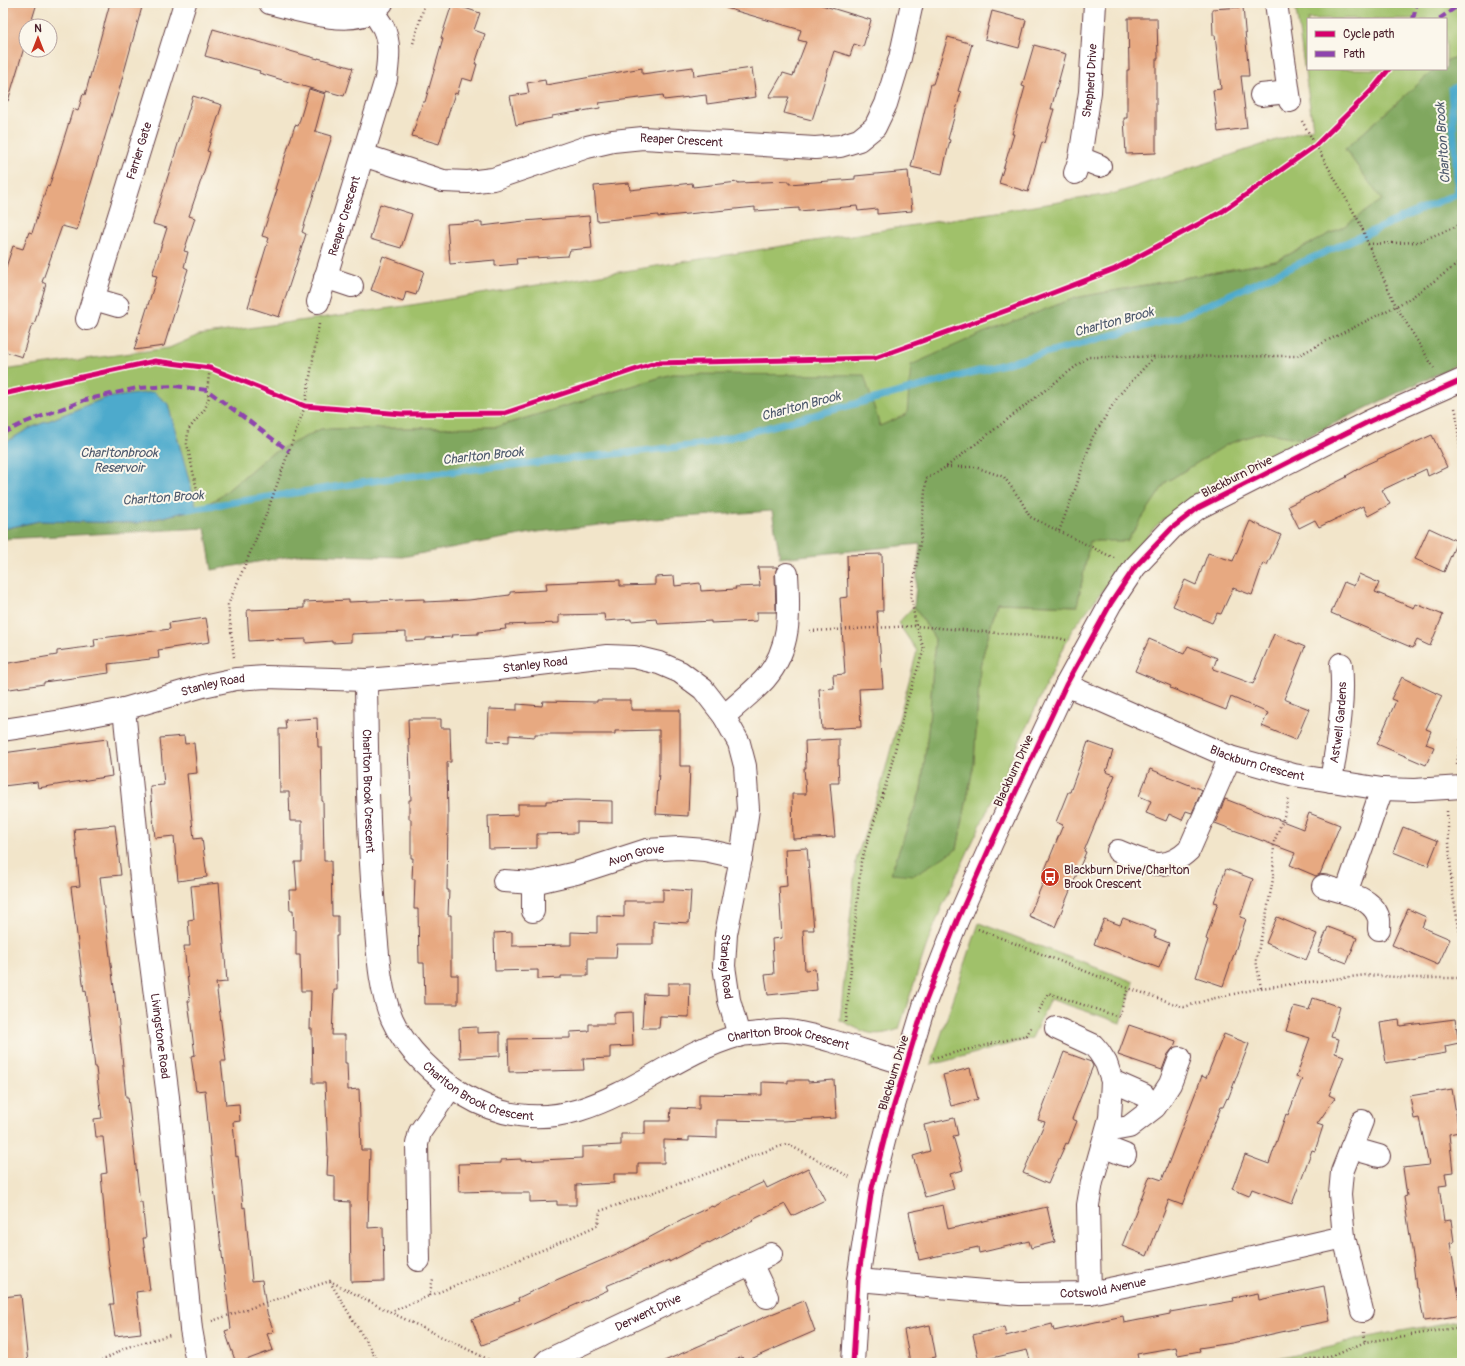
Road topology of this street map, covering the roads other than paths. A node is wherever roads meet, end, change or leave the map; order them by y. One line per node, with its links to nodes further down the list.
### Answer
1 (185, 3): 12 (street, Farrier Gate)
2 (270, 3): 6 (street)
3 (912, 3): 8 (street, Reaper Crescent)
4 (1095, 3): 9 (street, Shepherd Drive)
5 (1276, 3): 7 (street)
6 (377, 7): 8 (street, Reaper Crescent)
7 (1261, 95)
8 (363, 155): 10 (street, Reaper Crescent)
9 (1085, 166)
10 (325, 277): 11 (street); 13 (street, Reaper Crescent)
11 (352, 286)
12 (94, 298): 14 (street); 15 (street, Farrier Gate)
13 (318, 302)
14 (118, 306)
15 (87, 319)
16 (1454, 384): 20 (street, Blackburn Drive)
17 (787, 574): 22 (street)
18 (1341, 664): 25 (street, Astwell Gardens)
19 (366, 680): 21 (street, Stanley Road); 22 (street, Stanley Road); 41 (street, Charlton Brook Crescent)
20 (1066, 685): 24 (street, Blackburn Crescent); 39 (street, Blackburn Drive)
21 (124, 709): 23 (street, Stanley Road); 56 (street, Livingstone Road)
22 (724, 716): 29 (street, Stanley Road)
23 (3, 730)
24 (1230, 757): 25 (street, Blackburn Crescent); 28 (street)
25 (1331, 781): 27 (street, Blackburn Crescent)
26 (1457, 787): 27 (street, Blackburn Crescent)
27 (1382, 789): 33 (street)
28 (1118, 851)
29 (741, 858): 31 (street, Avon Grove); 37 (street, Stanley Road)
30 (504, 881): 31 (street, Avon Grove)
31 (533, 883): 34 (street)
32 (1323, 886): 33 (street)
33 (1346, 893): 35 (street)
34 (533, 911)
35 (1379, 929)
36 (1056, 1028): 40 (street)
37 (739, 1036): 39 (street, Charlton Brook Crescent); 41 (street, Charlton Brook Crescent)
38 (1180, 1058): 44 (street)
39 (907, 1064): 52 (street, Blackburn Drive)
40 (1112, 1081): 42 (street); 44 (street)
41 (452, 1087): 50 (street)
42 (1144, 1095)
43 (1362, 1121): 45 (street)
44 (1106, 1131): 46 (street); 53 (street)
45 (1352, 1148): 47 (street); 48 (street)
46 (1125, 1154)
47 (1379, 1156)
48 (1344, 1237): 53 (street, Cotswold Avenue); 55 (street)
49 (771, 1254): 51 (street, Derwent Drive)
50 (418, 1260)
51 (751, 1264): 54 (street); 57 (street, Derwent Drive)
52 (858, 1280): 53 (street, Cotswold Avenue); 58 (street, Blackburn Drive)
53 (1090, 1293)
54 (767, 1297)
55 (1362, 1311)
56 (197, 1363)
57 (545, 1363)
58 (853, 1363)

